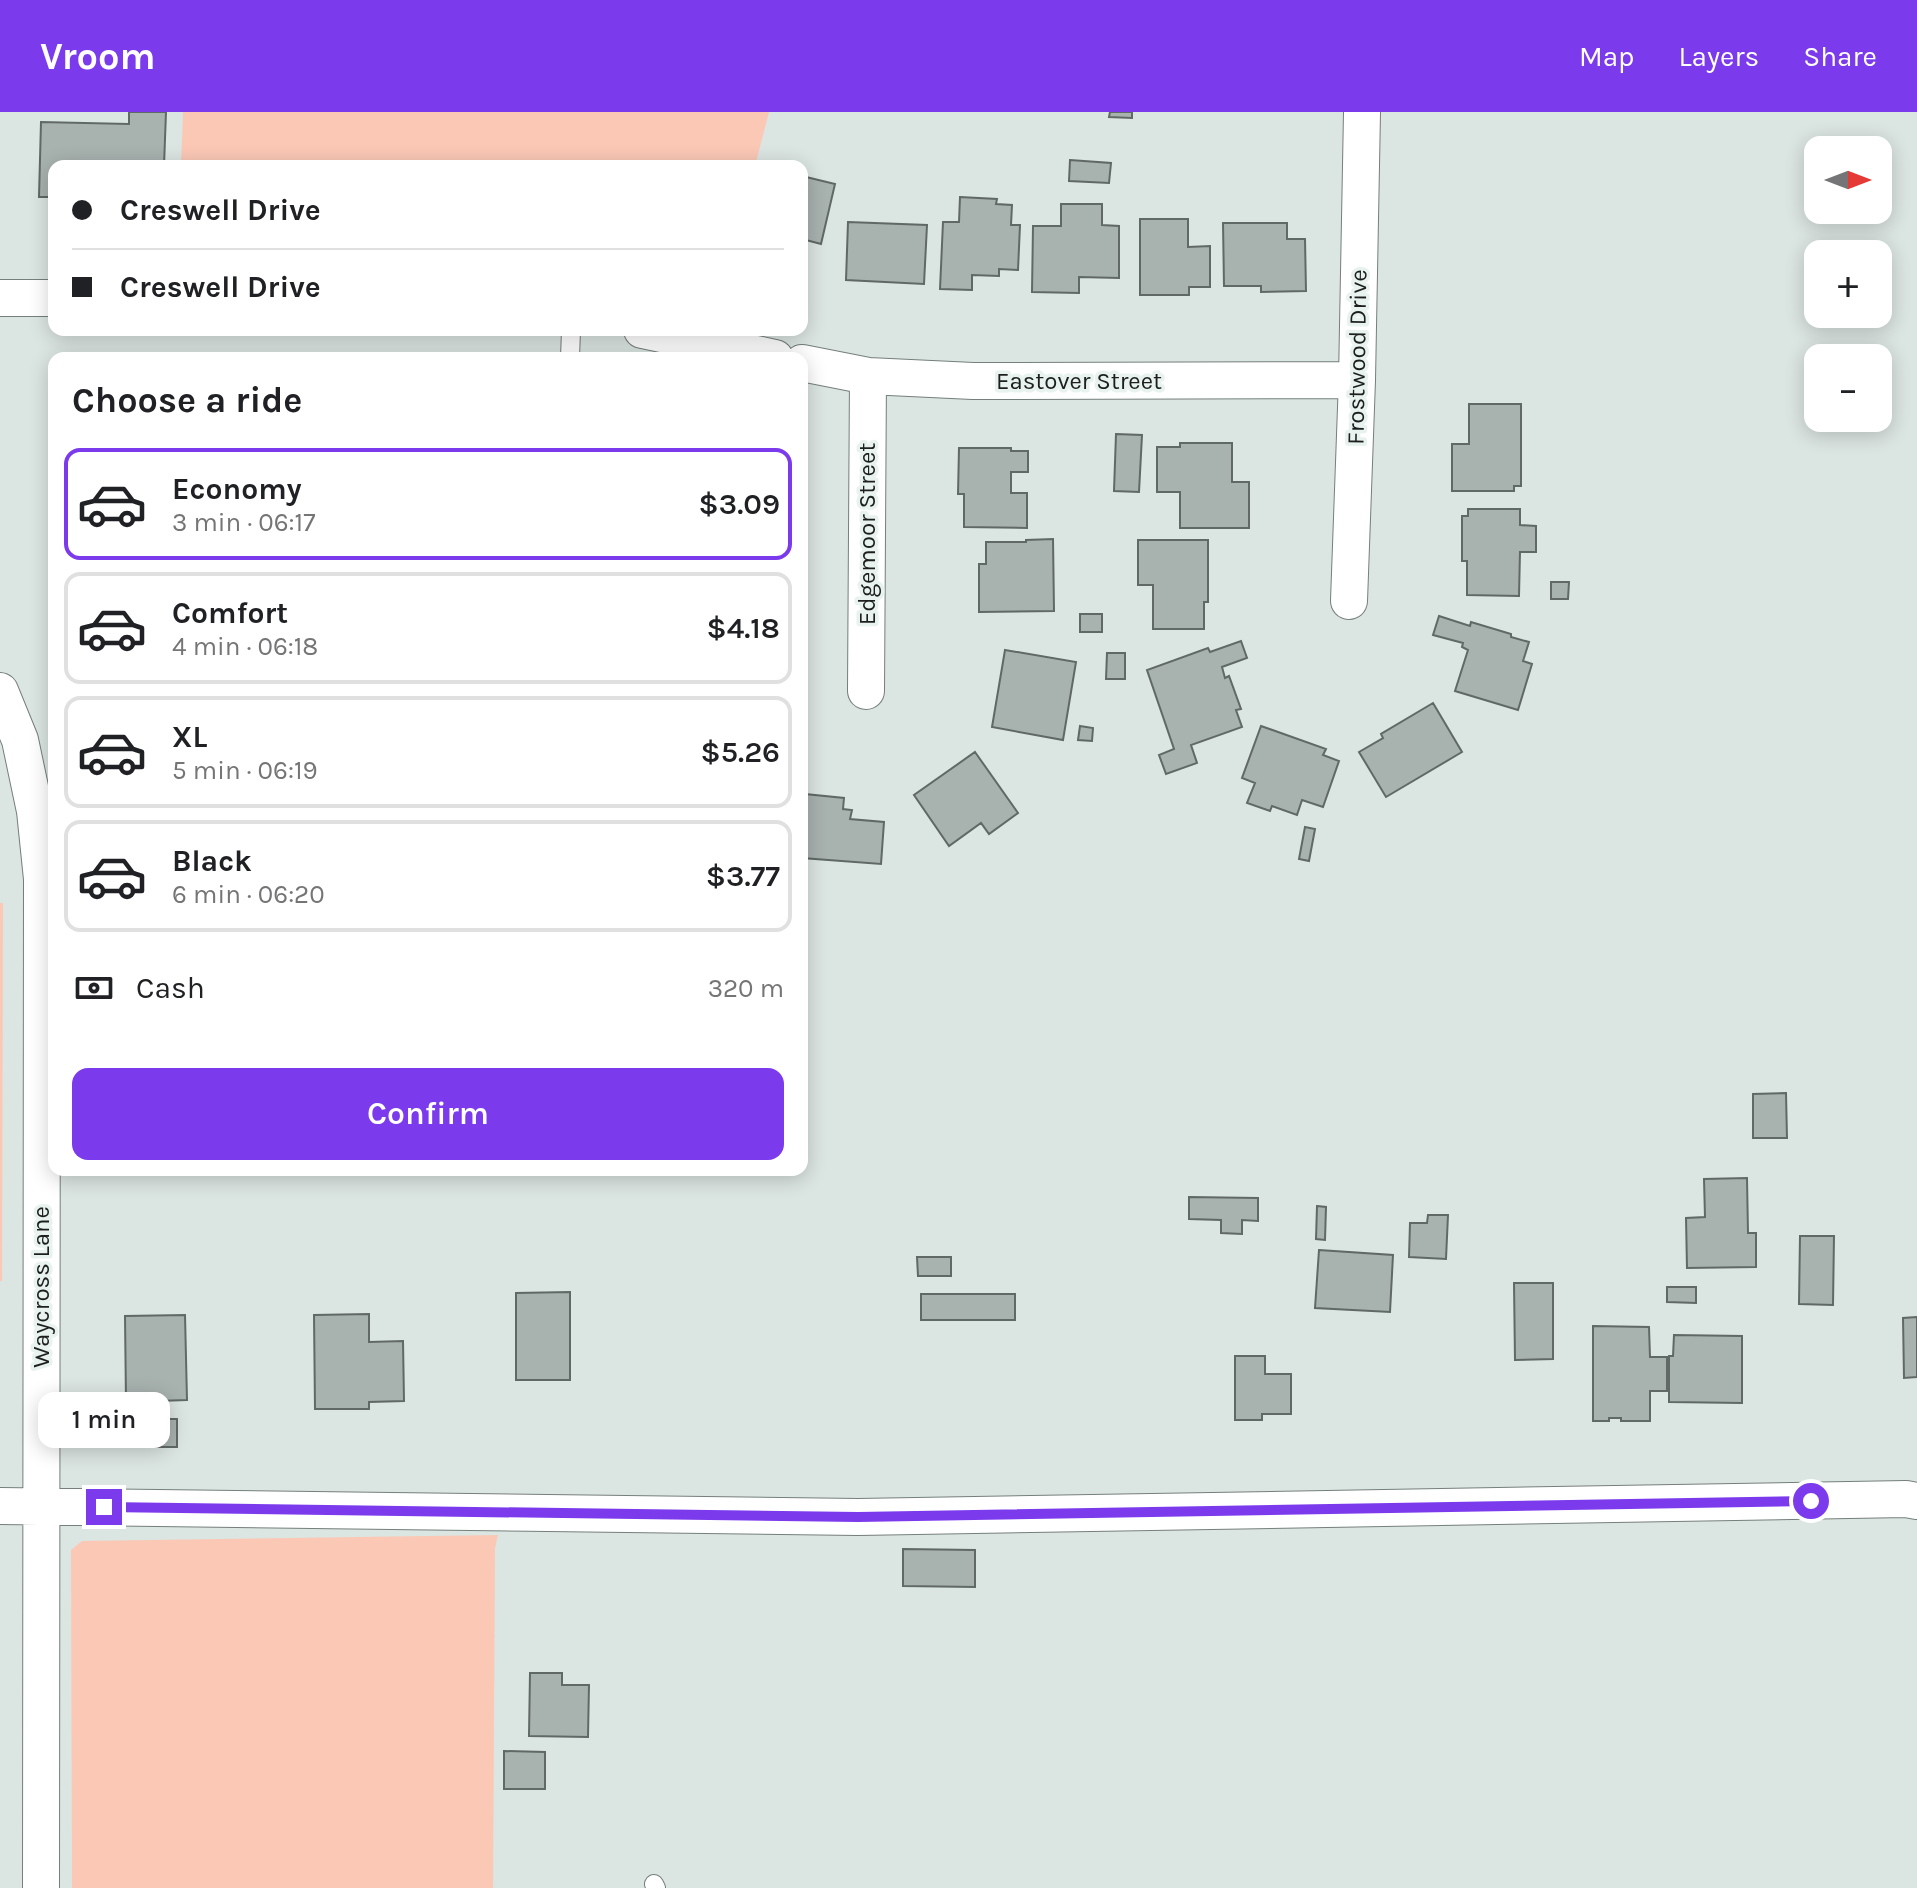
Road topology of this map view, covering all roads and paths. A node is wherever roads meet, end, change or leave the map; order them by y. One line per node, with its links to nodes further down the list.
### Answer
1 (1362, 112): 8 (street, Frostwood Drive)
2 (0, 298): 3 (street)
3 (48, 298)
4 (670, 336): 5 (street)
5 (746, 352)
6 (808, 364): 7 (street, Eastover Street)
7 (868, 376): 8 (street, Eastover Street); 11 (street, Edgemoor Street)
8 (1357, 380): 9 (street, Frostwood Drive)
9 (1349, 601)
10 (0, 691): 14 (street, Waycross Lane)
11 (866, 691)
12 (1917, 1501): 14 (street)
13 (0, 1506): 14 (street)
14 (41, 1506): 15 (street, Waycross Lane)
15 (41, 1888)

